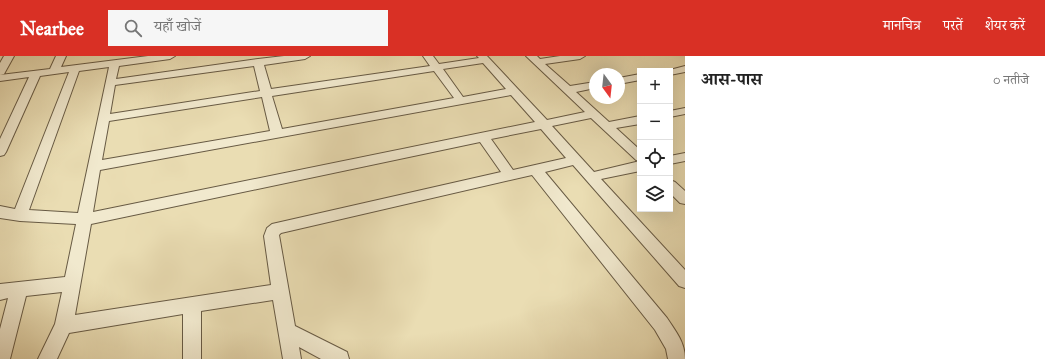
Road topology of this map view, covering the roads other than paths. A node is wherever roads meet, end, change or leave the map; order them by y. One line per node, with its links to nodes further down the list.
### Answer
1 (9, 56): 15 (street)
2 (61, 56): 14 (street)
3 (170, 56): 9 (street)
4 (300, 56): 10 (street)
5 (428, 56): 11 (street)
6 (576, 56): 8 (street)
7 (484, 58): 11 (street); 24 (street)
8 (535, 59): 23 (street)
9 (109, 62): 12 (street); 21 (street)
10 (258, 62): 21 (street); 25 (street)
11 (436, 68): 25 (street); 26 (street)
12 (75, 69): 14 (street); 49 (street)
13 (685, 70): 16 (street)
14 (54, 71): 17 (street)
15 (0, 72)
16 (673, 72)
17 (36, 74): 18 (street); 36 (street)
18 (0, 78)
19 (637, 78): 20 (street)
20 (625, 80)
21 (110, 83): 30 (street)
22 (589, 86): 23 (street)
23 (568, 90): 29 (street)
24 (513, 91): 26 (street); 32 (street)
25 (266, 93): 30 (street); 34 (street)
26 (461, 101): 34 (street)
27 (685, 111): 28 (street)
28 (673, 113)
29 (594, 114): 32 (street); 33 (street)
30 (104, 118): 41 (street)
31 (637, 121): 33 (street)
32 (543, 124): 35 (street); 40 (street)
33 (607, 126): 37 (street)
34 (277, 133): 41 (street)
35 (483, 137): 44 (street); 50 (street)
36 (0, 152)
37 (637, 154)
38 (685, 157): 39 (street)
39 (673, 159)
40 (576, 160): 43 (street); 45 (street)
41 (95, 166): 50 (street)
42 (637, 167): 45 (street)
43 (535, 169): 44 (street); 64 (street)
44 (510, 175): 54 (street)
45 (591, 177): 51 (street)
46 (673, 188): 47 (street)
47 (685, 199)
48 (0, 212): 49 (street)
49 (20, 215): 50 (street)
50 (85, 219): 52 (street)
51 (685, 281)
52 (72, 283): 53 (street); 57 (street)
53 (19, 290): 55 (street); 59 (street)
54 (280, 291): 56 (street); 58 (street)
55 (0, 292)
56 (192, 304): 57 (street); 61 (street)
57 (64, 325): 60 (street)
58 (287, 331): 62 (street); 63 (street)
59 (1, 359)
60 (47, 359)
61 (192, 359)
62 (292, 359)
63 (340, 359)
64 (677, 359)

